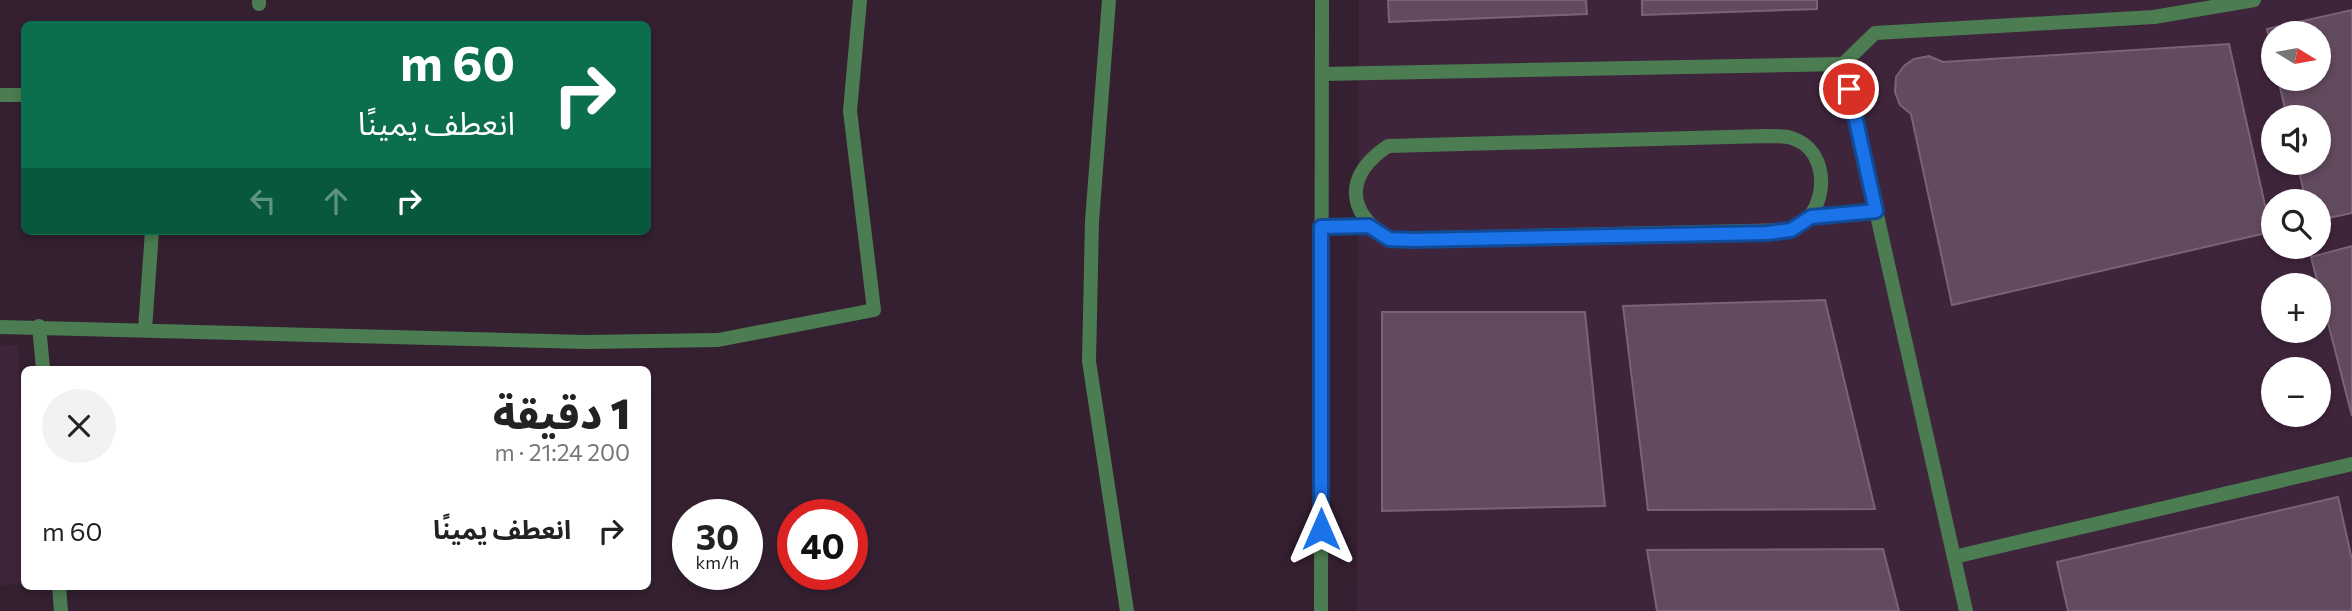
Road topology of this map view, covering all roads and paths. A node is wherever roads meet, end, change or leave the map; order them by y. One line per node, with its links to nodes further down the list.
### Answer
1 (860, 0): 16 (street)
2 (1109, 0): 22 (street)
3 (1322, 0): 6 (street)
4 (2254, 0): 5 (street)
5 (1843, 64): 6 (street); 9 (street)
6 (1322, 74): 12 (street)
7 (0, 95): 8 (street)
8 (21, 95)
9 (1876, 211): 10 (street); 19 (street)
10 (1811, 217): 11 (street); 11 (street)
11 (1369, 226): 12 (street)
12 (1321, 227): 23 (street)
13 (152, 235): 16 (street)
14 (39, 326): 15 (street); 16 (street); 17 (street)
15 (0, 327)
16 (145, 329)
17 (43, 366)
18 (2352, 464): 19 (street)
19 (1954, 556): 24 (street)
20 (60, 590): 21 (street)
21 (61, 611)
22 (1126, 611)
23 (1321, 611)
24 (1966, 611)

